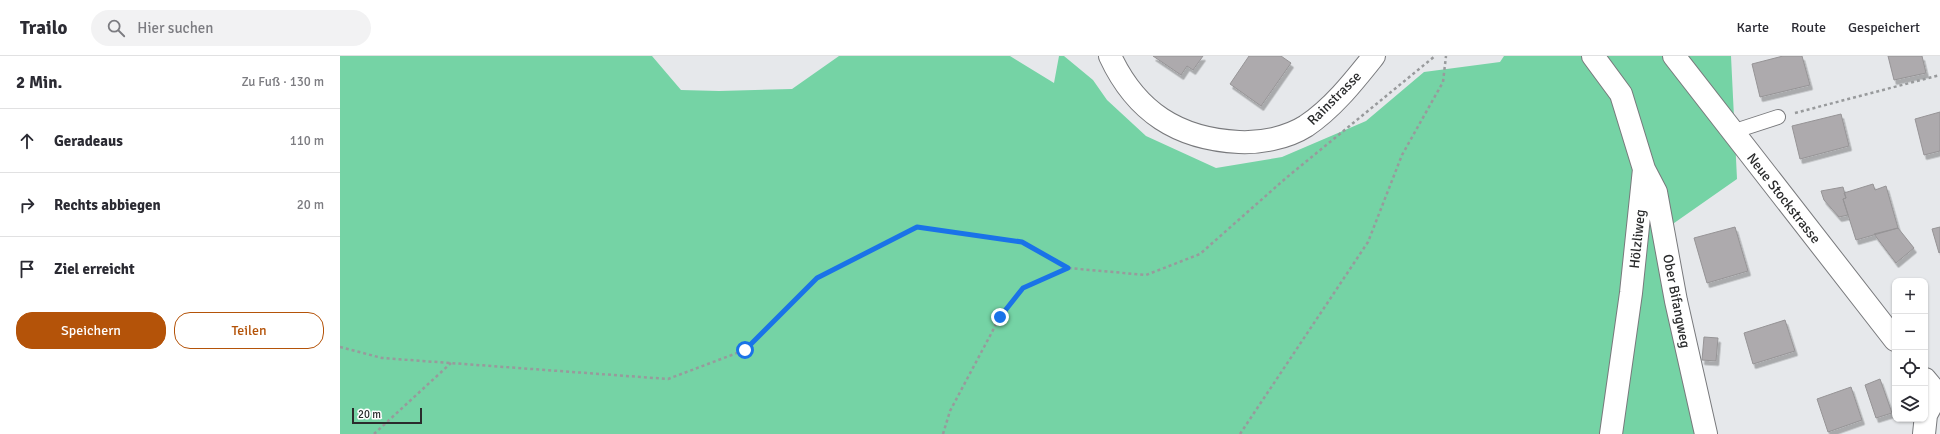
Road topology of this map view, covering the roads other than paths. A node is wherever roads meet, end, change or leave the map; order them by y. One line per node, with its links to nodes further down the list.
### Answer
1 (1110, 56): 2 (street, Rainstrasse)
2 (1374, 56)
3 (1593, 56): 7 (street, Hölzliweg)
4 (1674, 56): 6 (street, Neue Stockstrasse)
5 (1778, 117): 6 (lane)
6 (1732, 132): 8 (street, Neue Stockstrasse)
7 (1644, 169): 10 (street, Hölzliweg); 11 (street, Ober Bifangweg)
8 (1892, 336)
9 (1934, 390): 12 (street)
10 (1611, 434)
11 (1706, 434)
12 (1924, 434)

